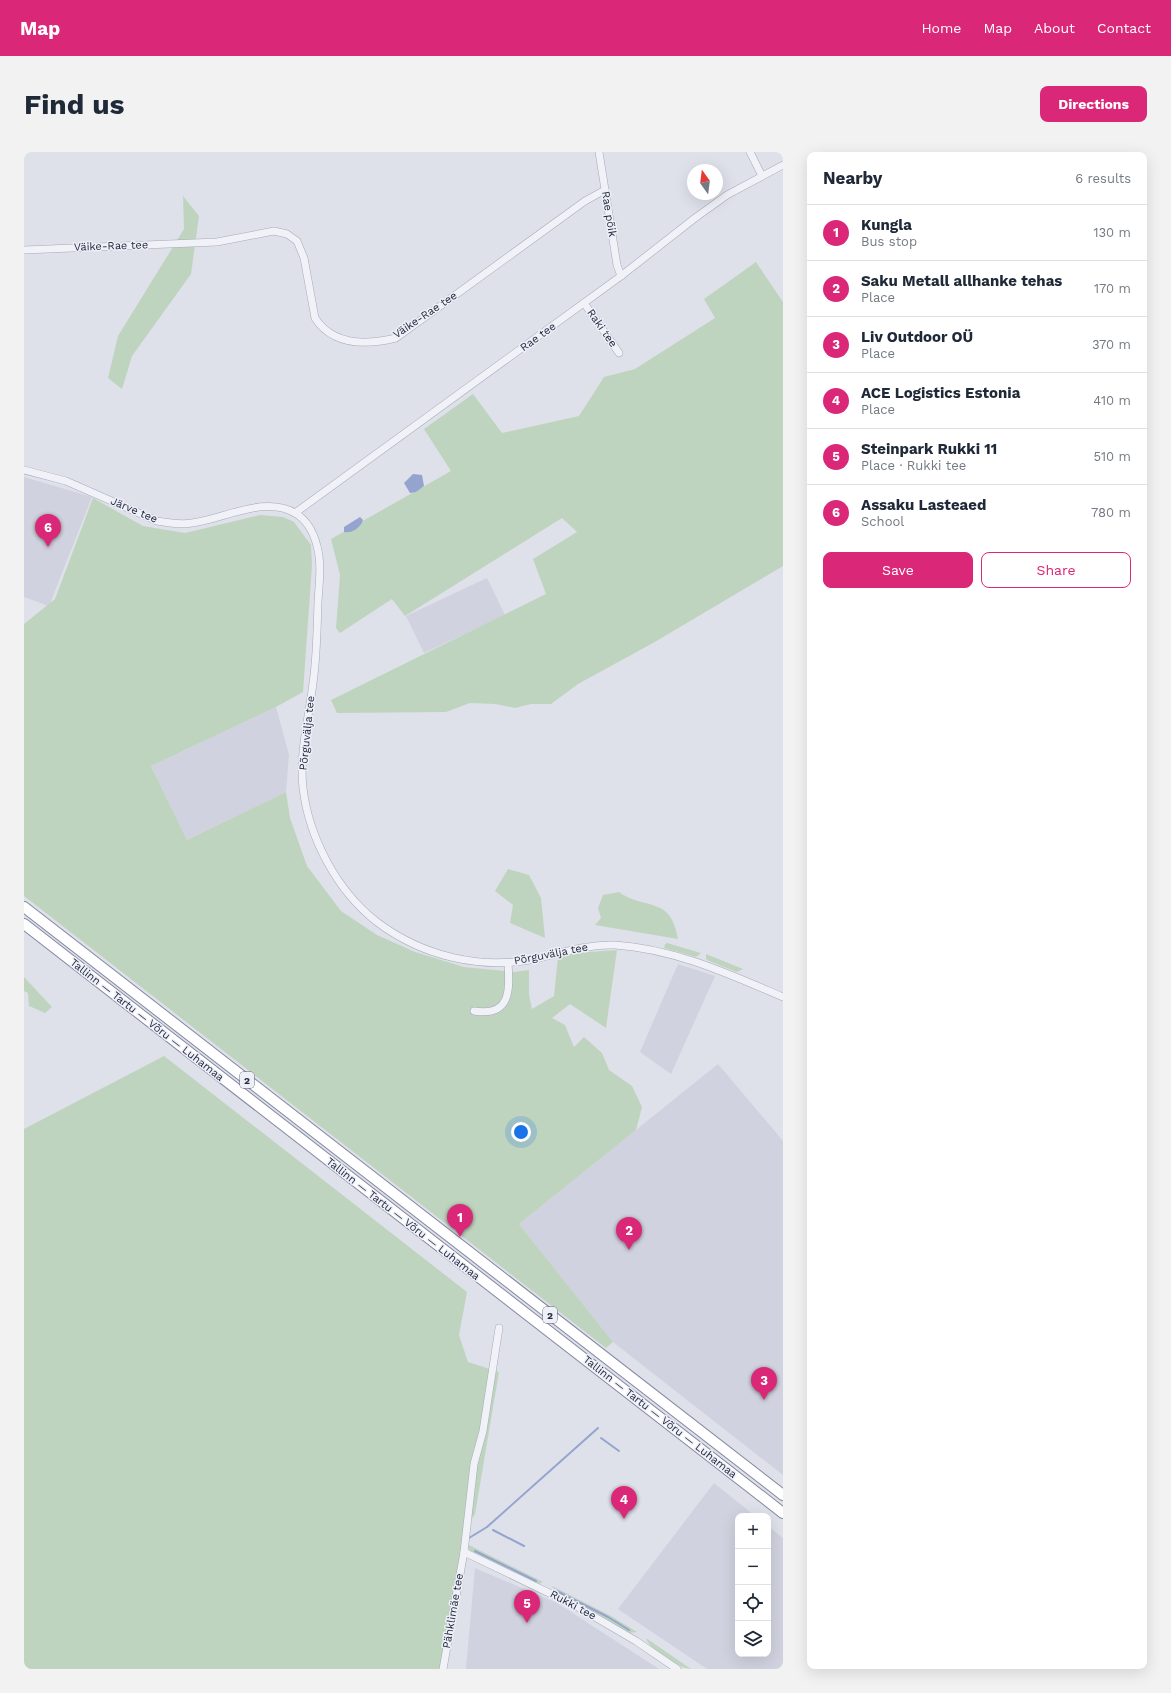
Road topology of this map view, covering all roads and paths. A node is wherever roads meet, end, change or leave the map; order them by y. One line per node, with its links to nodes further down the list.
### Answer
1 (599, 152): 5 (street, Rae põik)
2 (750, 152): 4 (street)
3 (783, 165): 4 (street, Rae tee)
4 (762, 176): 7 (street, Rae tee)
5 (605, 190): 6 (street, Väike-Rae tee); 7 (street, Rae põik)
6 (24, 250)
7 (621, 276): 8 (street, Rae tee)
8 (584, 303): 9 (street, Raki tee); 11 (street, Rae tee)
9 (619, 353)
10 (24, 470): 11 (street, Järve tee)
11 (295, 513): 14 (street, Põrguvälja tee)
12 (24, 907): 18 (highway, Tallinn — Tartu — Võru — Luhamaa / 2)
13 (24, 924): 19 (highway, Tallinn — Tartu — Võru — Luhamaa / 2)
14 (508, 962): 15 (street, Põrguvälja tee); 16 (street)
15 (783, 997)
16 (474, 1011)
17 (499, 1328): 20 (street, Pähklimäe tee)
18 (783, 1495)
19 (783, 1513)
20 (464, 1552): 21 (street, Pähklimäe tee); 22 (street, Rukki tee)
21 (443, 1669)
22 (677, 1669)

